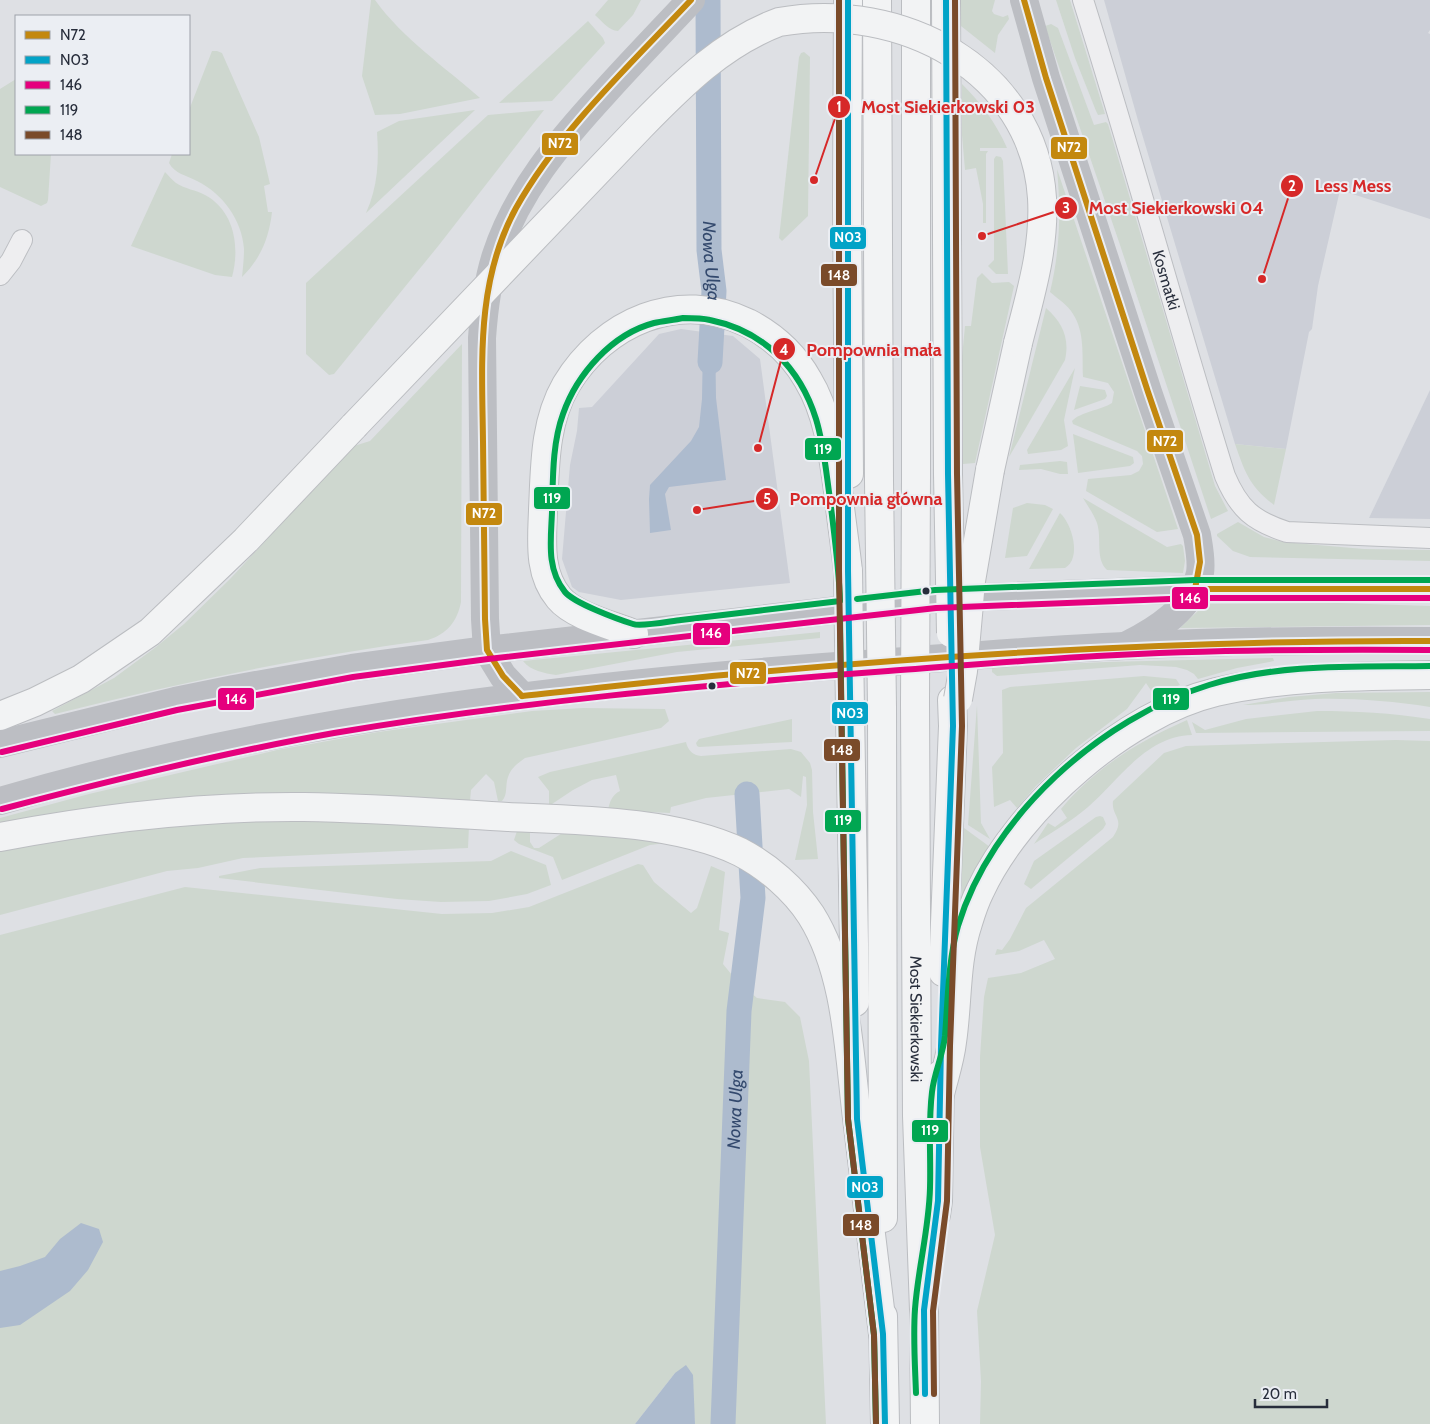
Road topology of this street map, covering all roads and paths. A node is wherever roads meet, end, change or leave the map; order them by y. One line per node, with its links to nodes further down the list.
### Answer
1 (691, 0): 17 (main road)
2 (848, 0): 10 (main road)
3 (877, 0): 28 (main road, Most Siekierkowski, bridge)
4 (916, 0): 27 (main road, Most Siekierkowski, bridge)
5 (946, 0): 20 (main road, bridge)
6 (1024, 0): 12 (main road)
7 (1083, 0): 11 (street, Kosmatki)
8 (22, 240): 9 (street)
9 (0, 275)
10 (843, 484): 14 (main road); 26 (main road, bridge)
11 (1430, 538)
12 (1195, 589): 13 (main road); 14 (main road); 16 (main road)
13 (1430, 589)
14 (634, 634): 17 (main road)
15 (1430, 641): 16 (main road)
16 (1126, 646): 19 (main road)
17 (487, 650): 19 (main road); 22 (main road)
18 (1430, 675): 25 (main road)
19 (522, 696): 23 (main road)
20 (954, 708): 21 (main road, bridge); 25 (main road)
21 (0, 716)
22 (0, 744)
23 (0, 801)
24 (0, 837): 26 (main road)
25 (954, 937): 27 (main road)
26 (857, 1119): 28 (main road)
27 (924, 1310): 30 (main road, Most Siekierkowski)
28 (882, 1334): 29 (main road, Most Siekierkowski)
29 (885, 1424)
30 (925, 1424)

